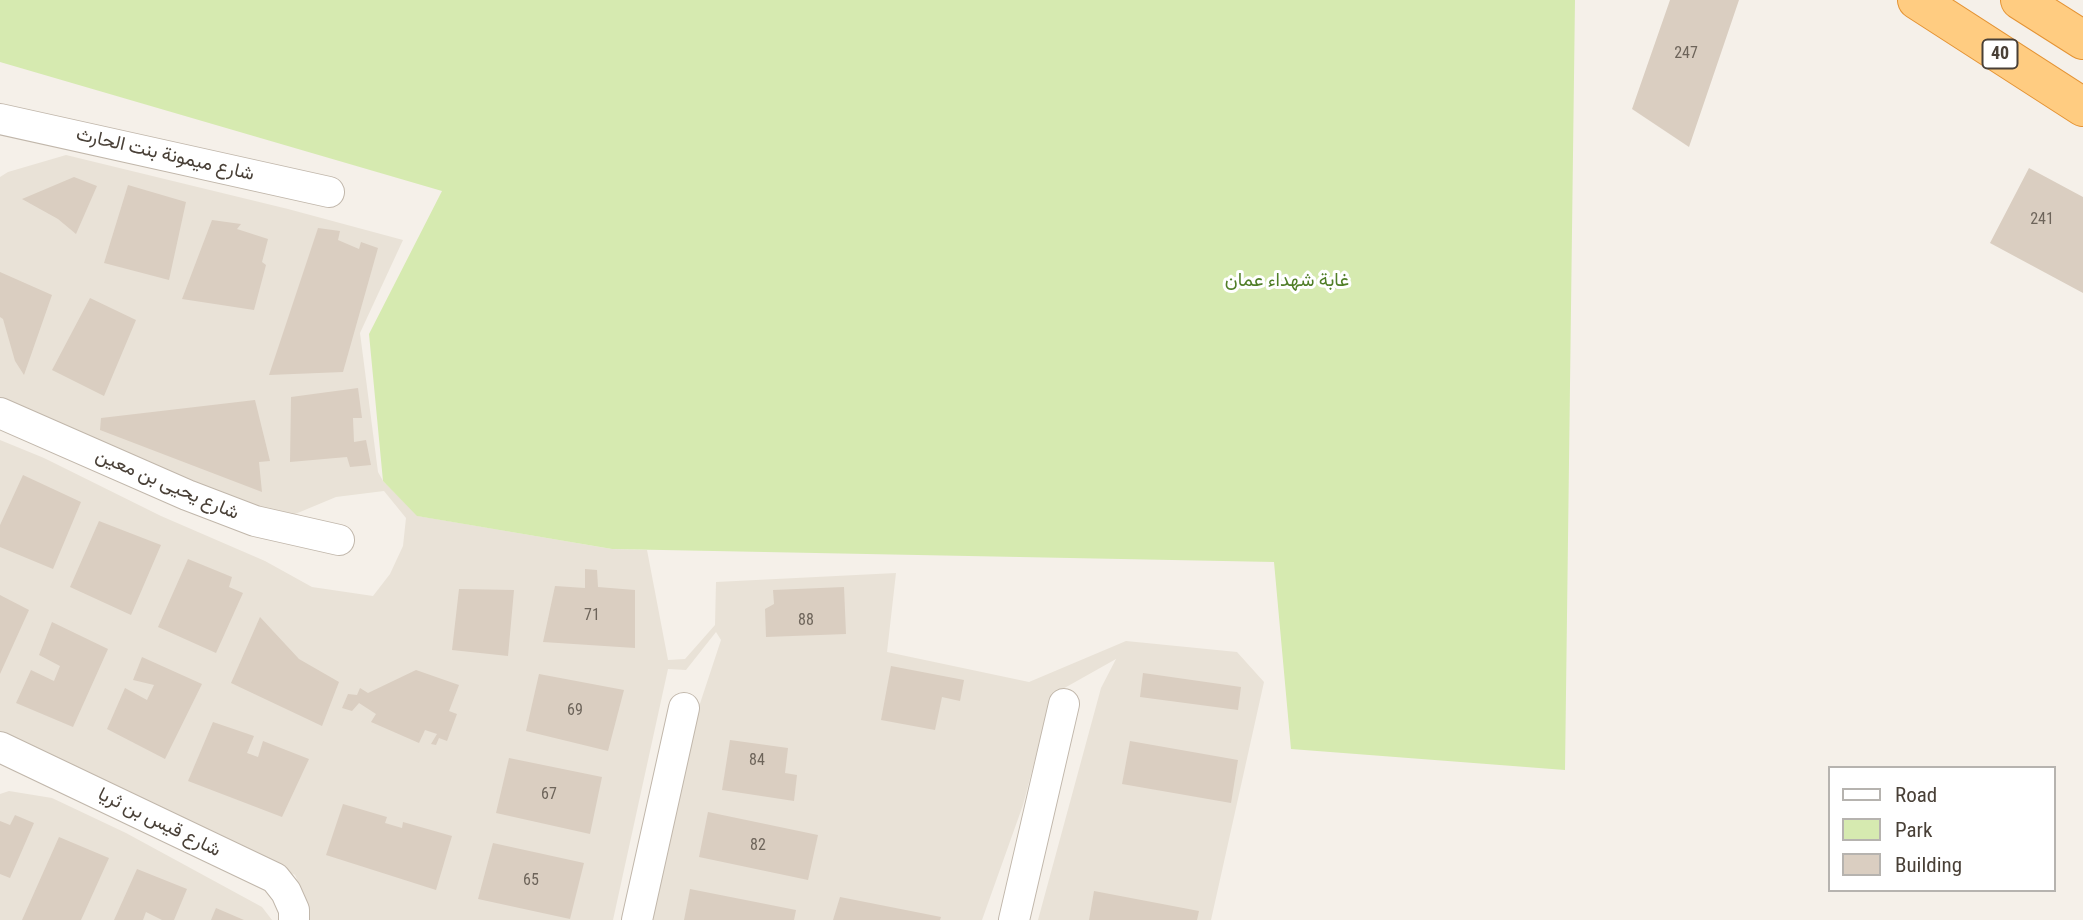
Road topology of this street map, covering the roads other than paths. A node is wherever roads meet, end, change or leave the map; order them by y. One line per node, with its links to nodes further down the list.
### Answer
1 (1917, 0): 4 (highway, 40)
2 (2020, 0): 3 (highway)
3 (2083, 40)
4 (2083, 107)
5 (0, 119): 6 (street, شارع ميمونة بنت الحارث)
6 (329, 192)
7 (0, 413): 8 (street, شارع يحيى بن معين)
8 (339, 540)
9 (1064, 704): 14 (street)
10 (684, 708): 13 (street)
11 (0, 747): 12 (street, شارع قيس بن ثريا)
12 (294, 920)
13 (636, 920)
14 (1014, 920)

